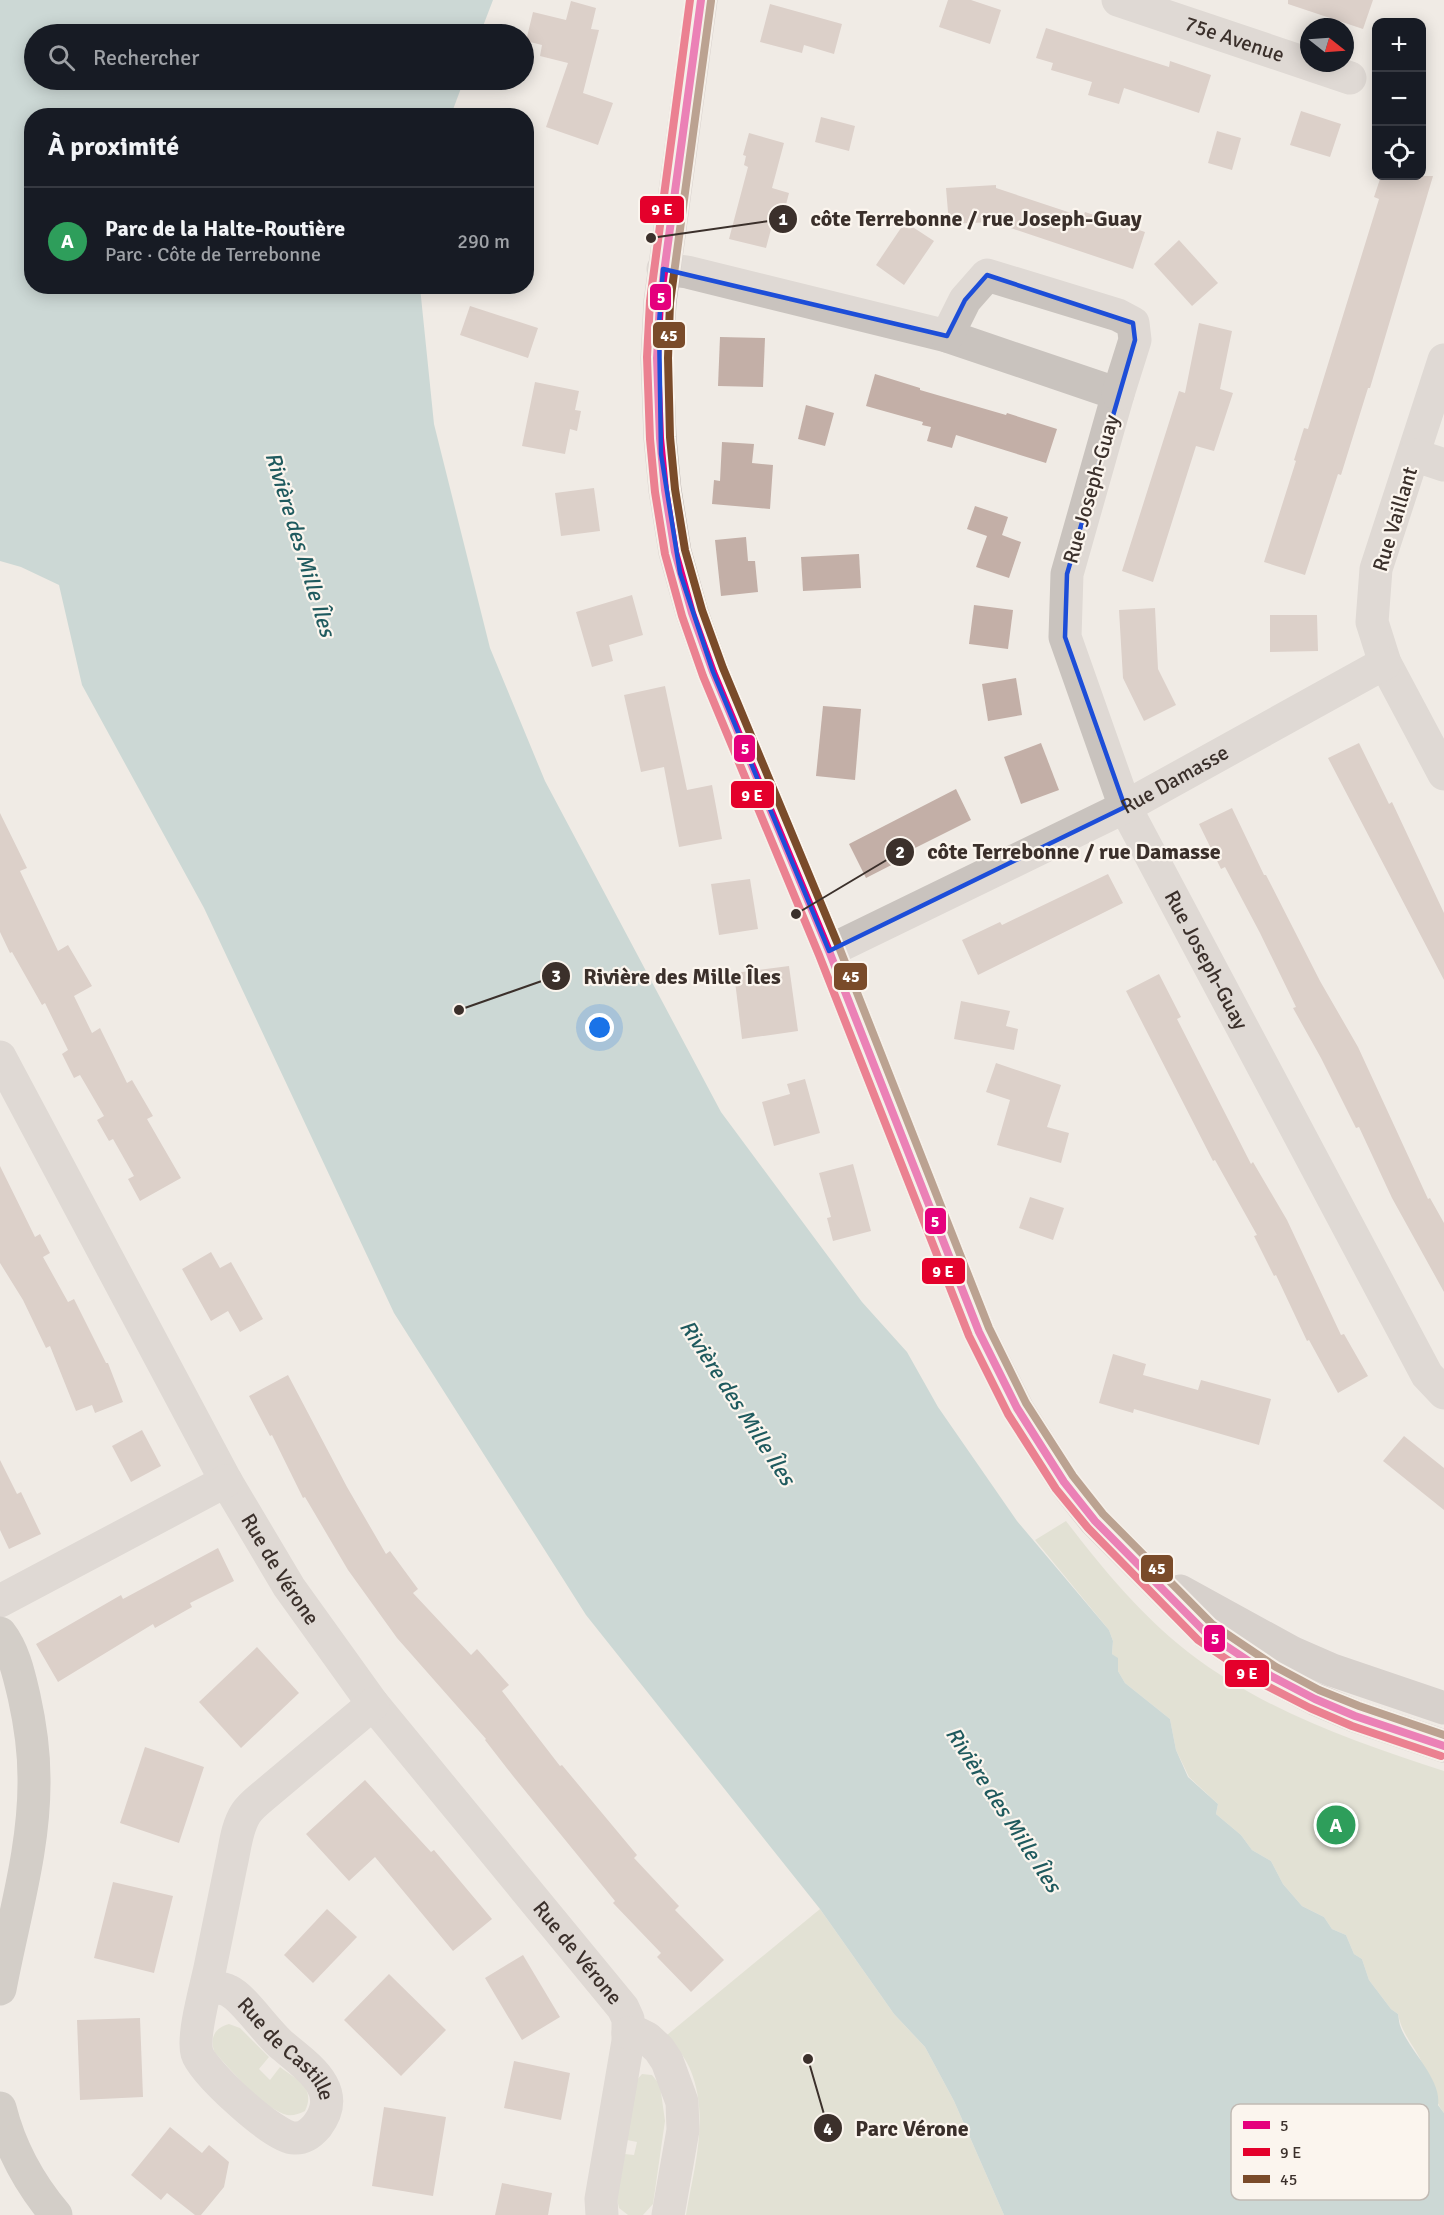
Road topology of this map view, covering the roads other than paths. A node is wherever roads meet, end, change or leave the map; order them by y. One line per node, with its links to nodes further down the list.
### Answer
1 (701, 0): 4 (main road)
2 (1118, 0): 3 (street, 75e Avenue)
3 (1350, 78)
4 (663, 269): 5 (street, Rue Joseph-Guay); 12 (main road)
5 (947, 336): 7 (street, Rue Joseph-Guay); 7 (street, Rue Joseph-Guay)
6 (1444, 360): 8 (street, Rue Vaillant)
7 (1118, 394): 11 (street, Rue Joseph-Guay)
8 (1429, 460): 9 (street, Rue Vaillant)
9 (1384, 663): 10 (street, Rue Vaillant); 11 (street, Rue Damasse)
10 (1444, 774)
11 (1125, 807): 12 (street, Rue Damasse); 14 (street, Rue Joseph-Guay)
12 (829, 951): 16 (main road)
13 (0, 1057): 15 (street, Rue de Vérone)
14 (1444, 1393)
15 (226, 1481): 17 (street); 19 (street, Rue de Vérone)
16 (1144, 1570): 20 (main road); 21 (main road)
17 (0, 1601)
18 (0, 1633): 23 (highway)
19 (373, 1704): 22 (street, Rue de Castille); 24 (street, Rue de Vérone)
20 (1444, 1708)
21 (1444, 1746)
22 (207, 1986): 22 (street, Rue de Castille)
23 (0, 1989)
24 (628, 2033): 27 (street, Rue de Vérone); 28 (street, Rue de Vérone)
25 (0, 2108): 26 (highway)
26 (56, 2215)
27 (602, 2215)
28 (668, 2215)

